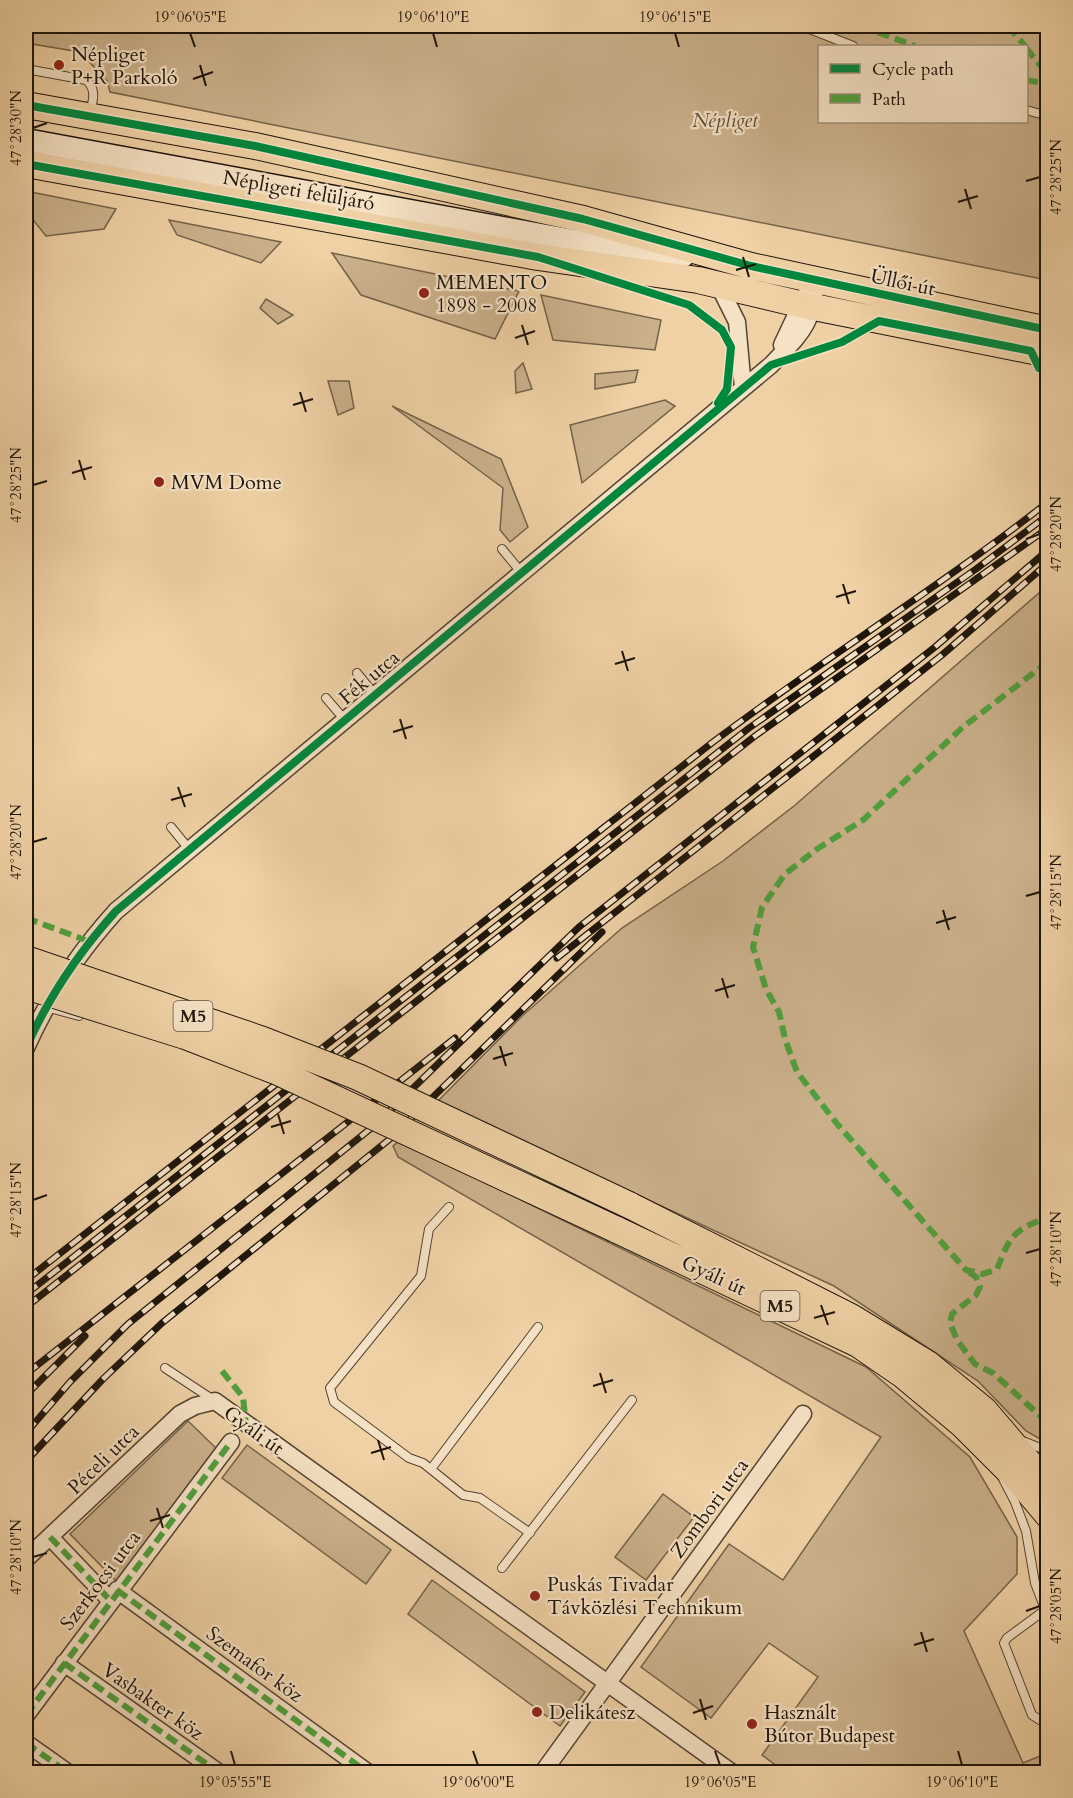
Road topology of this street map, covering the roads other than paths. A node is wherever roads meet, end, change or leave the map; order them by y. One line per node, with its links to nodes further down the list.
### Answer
1 (802, 26): 2 (lane)
2 (850, 45)
3 (26, 69): 8 (lane)
4 (26, 105): 8 (main road)
5 (1047, 105): 7 (lane)
6 (1028, 111): 7 (lane)
7 (1045, 115)
8 (89, 117): 12 (main road)
9 (26, 140): 11 (main road, Népligeti felüljáró)
10 (26, 164): 14 (main road)
11 (573, 241): 12 (main road, Üllői út); 14 (main road)
12 (751, 266): 13 (main road, Üllői út)
13 (815, 280): 15 (street, Fék utca); 16 (main road, Üllői út)
14 (708, 283): 15 (main road); 18 (street)
15 (806, 306): 17 (main road); 18 (street, Fék utca)
16 (1047, 330)
17 (1047, 354)
18 (743, 388): 20 (street, Fék utca)
19 (502, 549): 20 (lane)
20 (521, 572): 22 (street, Fék utca)
21 (357, 673): 22 (lane)
22 (374, 694): 24 (street, Fék utca)
23 (326, 698): 24 (lane)
24 (344, 719): 26 (street, Fék utca)
25 (171, 827): 26 (lane)
26 (189, 849): 29 (street, Fék utca)
27 (26, 959): 40 (main road, Gyáli út / M5, bridge)
28 (26, 986): 40 (main road, Gyáli út / M5, bridge)
29 (45, 1007): 30 (lane); 31 (street, Fék utca)
30 (79, 1016)
31 (29, 1030): 32 (street, Fék utca)
32 (26, 1048)
33 (449, 1207): 42 (lane)
34 (538, 1327): 42 (lane)
35 (165, 1368): 37 (lane)
36 (632, 1400): 45 (lane)
37 (215, 1401): 46 (street, Péceli utca); 52 (street, Gyáli út)
38 (803, 1414): 52 (street, Zombori utca)
39 (231, 1442): 49 (street, Szerkocsi utca)
40 (997, 1442): 41 (lane); 43 (main road, Gyáli út / M5); 44 (main road, Gyáli út / M5); 50 (lane)
41 (1047, 1451)
42 (430, 1469): 45 (lane)
43 (1047, 1485)
44 (1047, 1515)
45 (530, 1533): 48 (lane)
46 (50, 1537): 47 (street, Péceli utca); 49 (street, Szemafor köz)
47 (26, 1558)
48 (502, 1568)
49 (114, 1595): 51 (street, Szerkocsi utca); 58 (street, Szemafor köz)
50 (1046, 1613): 54 (lane)
51 (64, 1663): 53 (street, Szerkocsi utca); 57 (street, Vasbakter köz)
52 (607, 1685): 59 (street, Zombori utca); 60 (street, Gyáli út)
53 (26, 1715)
54 (1047, 1725)
55 (26, 1743): 56 (street)
56 (67, 1773)
57 (218, 1773)
58 (367, 1773)
59 (543, 1773)
60 (731, 1773)

